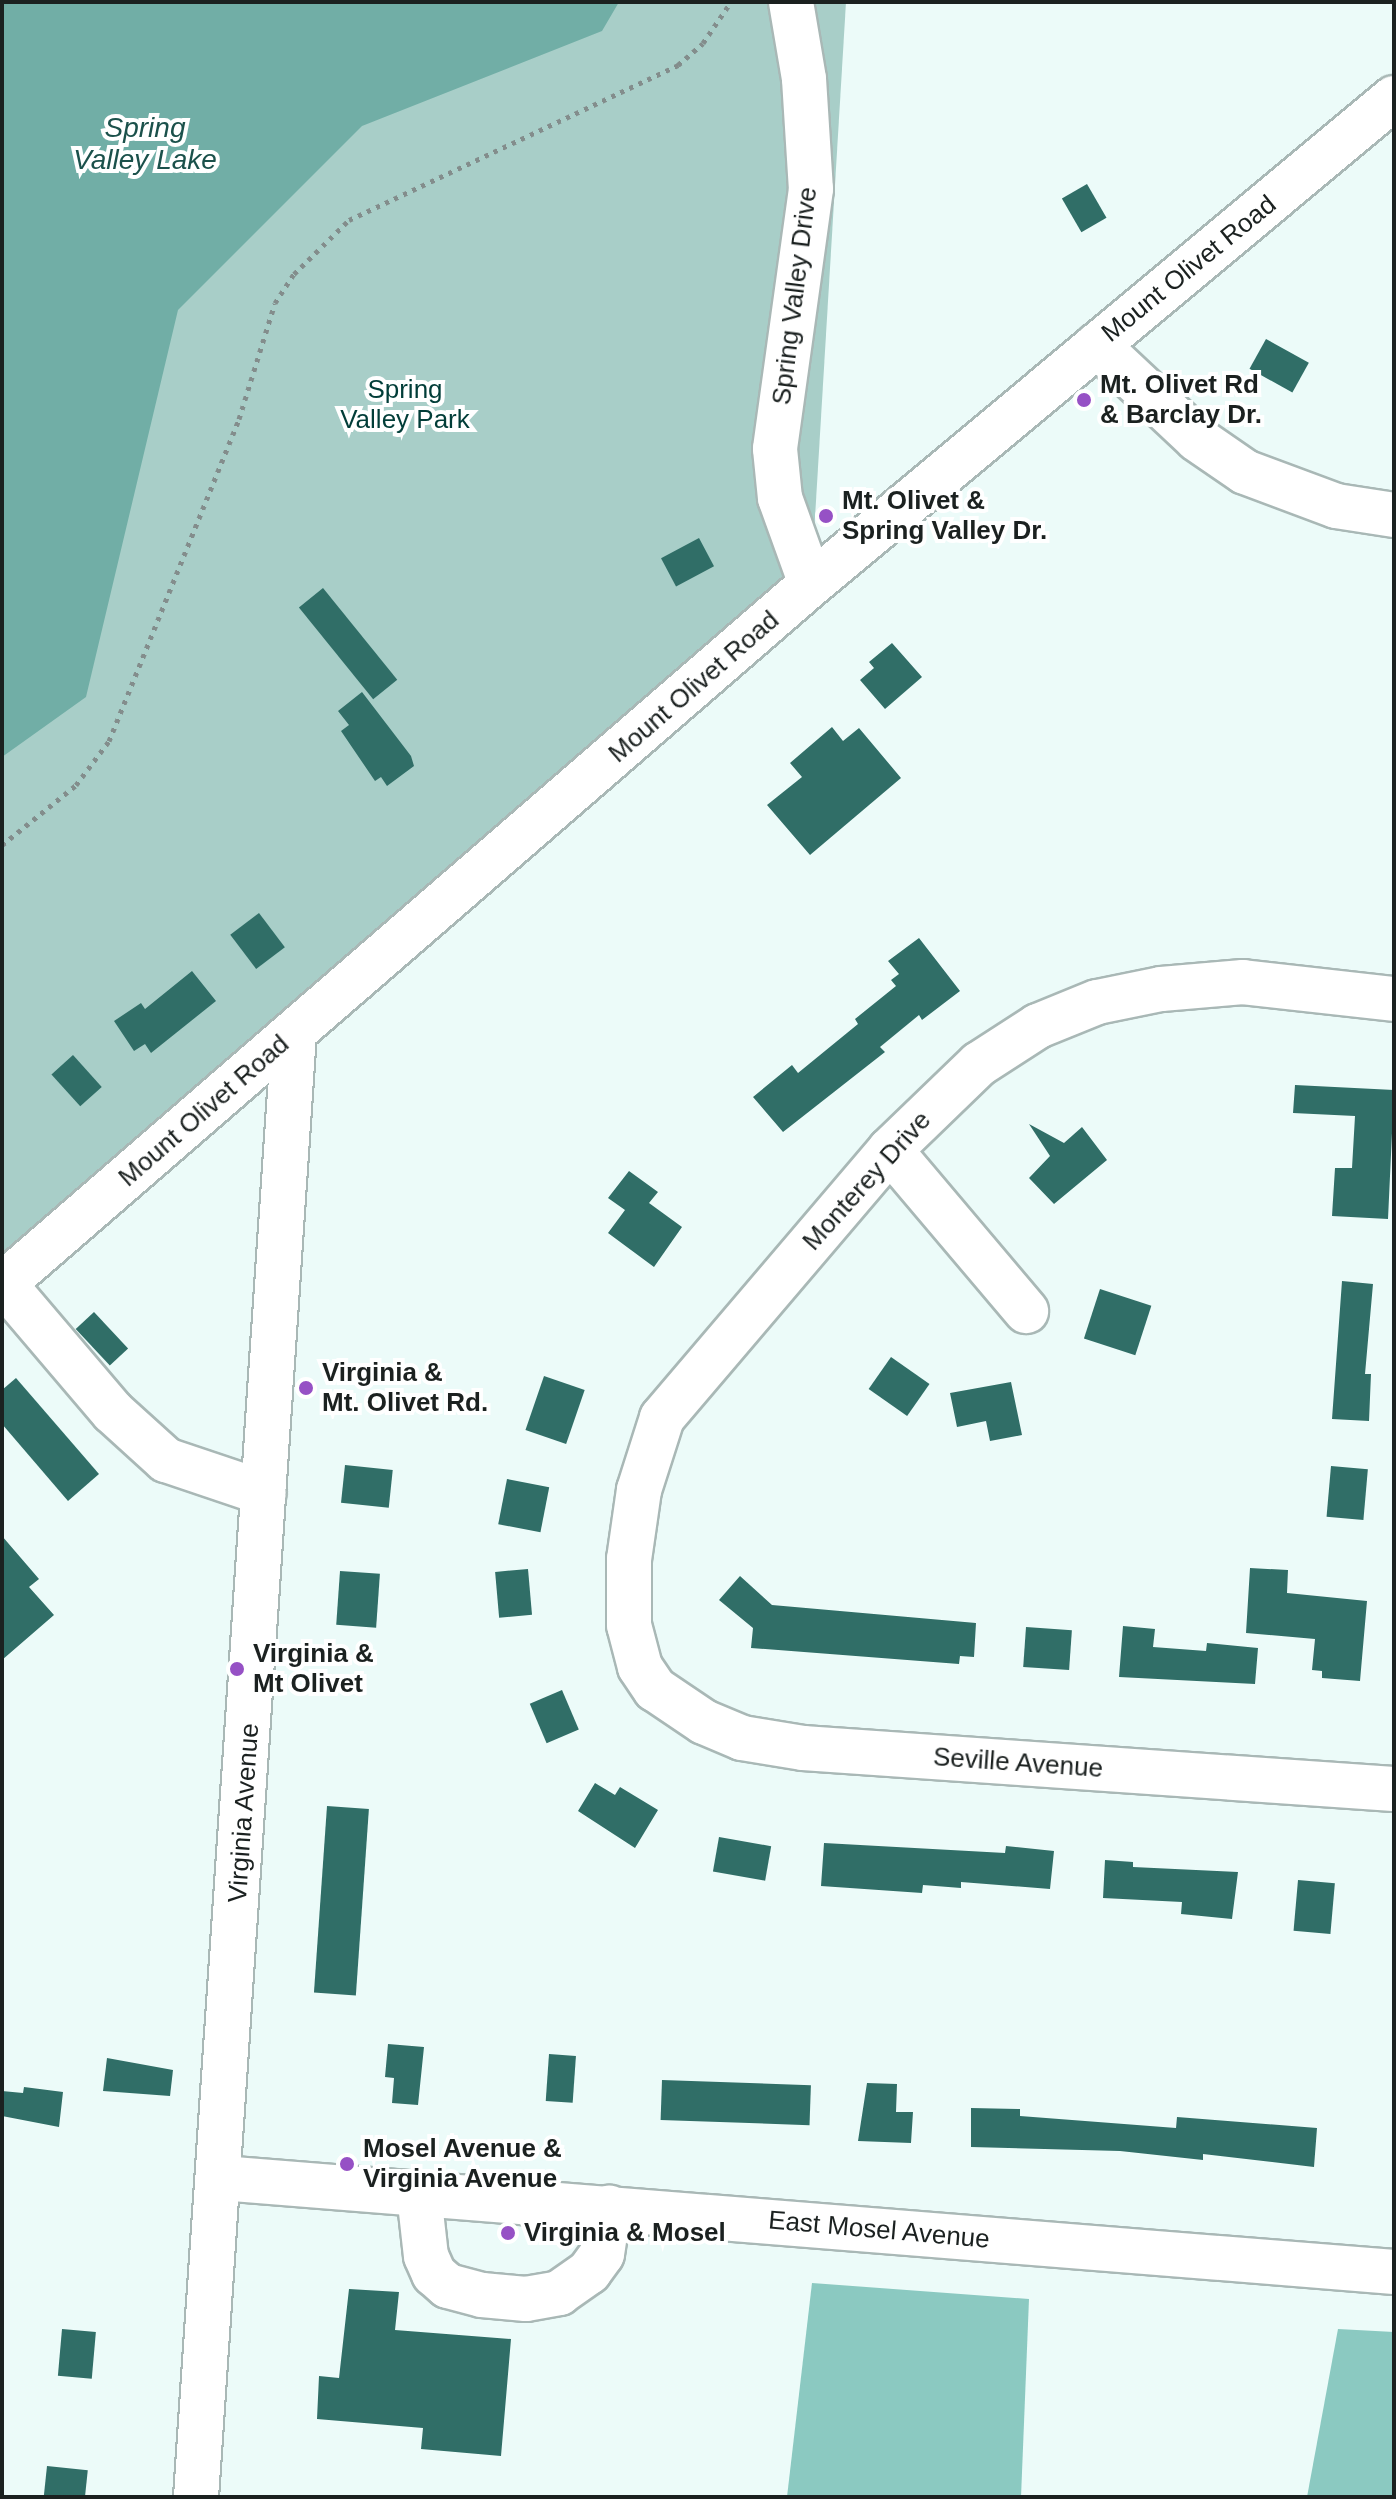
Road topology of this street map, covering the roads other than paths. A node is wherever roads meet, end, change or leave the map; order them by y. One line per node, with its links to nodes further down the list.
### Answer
1 (791, 2): 5 (street, Spring Valley Drive)
2 (1394, 98): 3 (street, Mount Olivet Road)
3 (1097, 345): 4 (street); 5 (street, Mount Olivet Road)
4 (1394, 515)
5 (811, 584): 7 (street, Mount Olivet Road)
6 (1394, 999): 8 (street, Monterey Drive)
7 (294, 1034): 9 (street, Mount Olivet Road); 11 (street, Virginia Avenue)
8 (890, 1150): 10 (street); 12 (street, Monterey Drive)
9 (3, 1284): 11 (street)
10 (1026, 1311)
11 (264, 1493): 14 (street, Virginia Avenue)
12 (655, 1689): 13 (street, Seville Avenue)
13 (1394, 1789)
14 (221, 2178): 15 (street, East Mosel Avenue); 18 (street, Virginia Avenue)
15 (419, 2194): 16 (street, East Mosel Avenue); 16 (street)
16 (609, 2208): 17 (street, East Mosel Avenue)
17 (1394, 2272)
18 (196, 2497)

